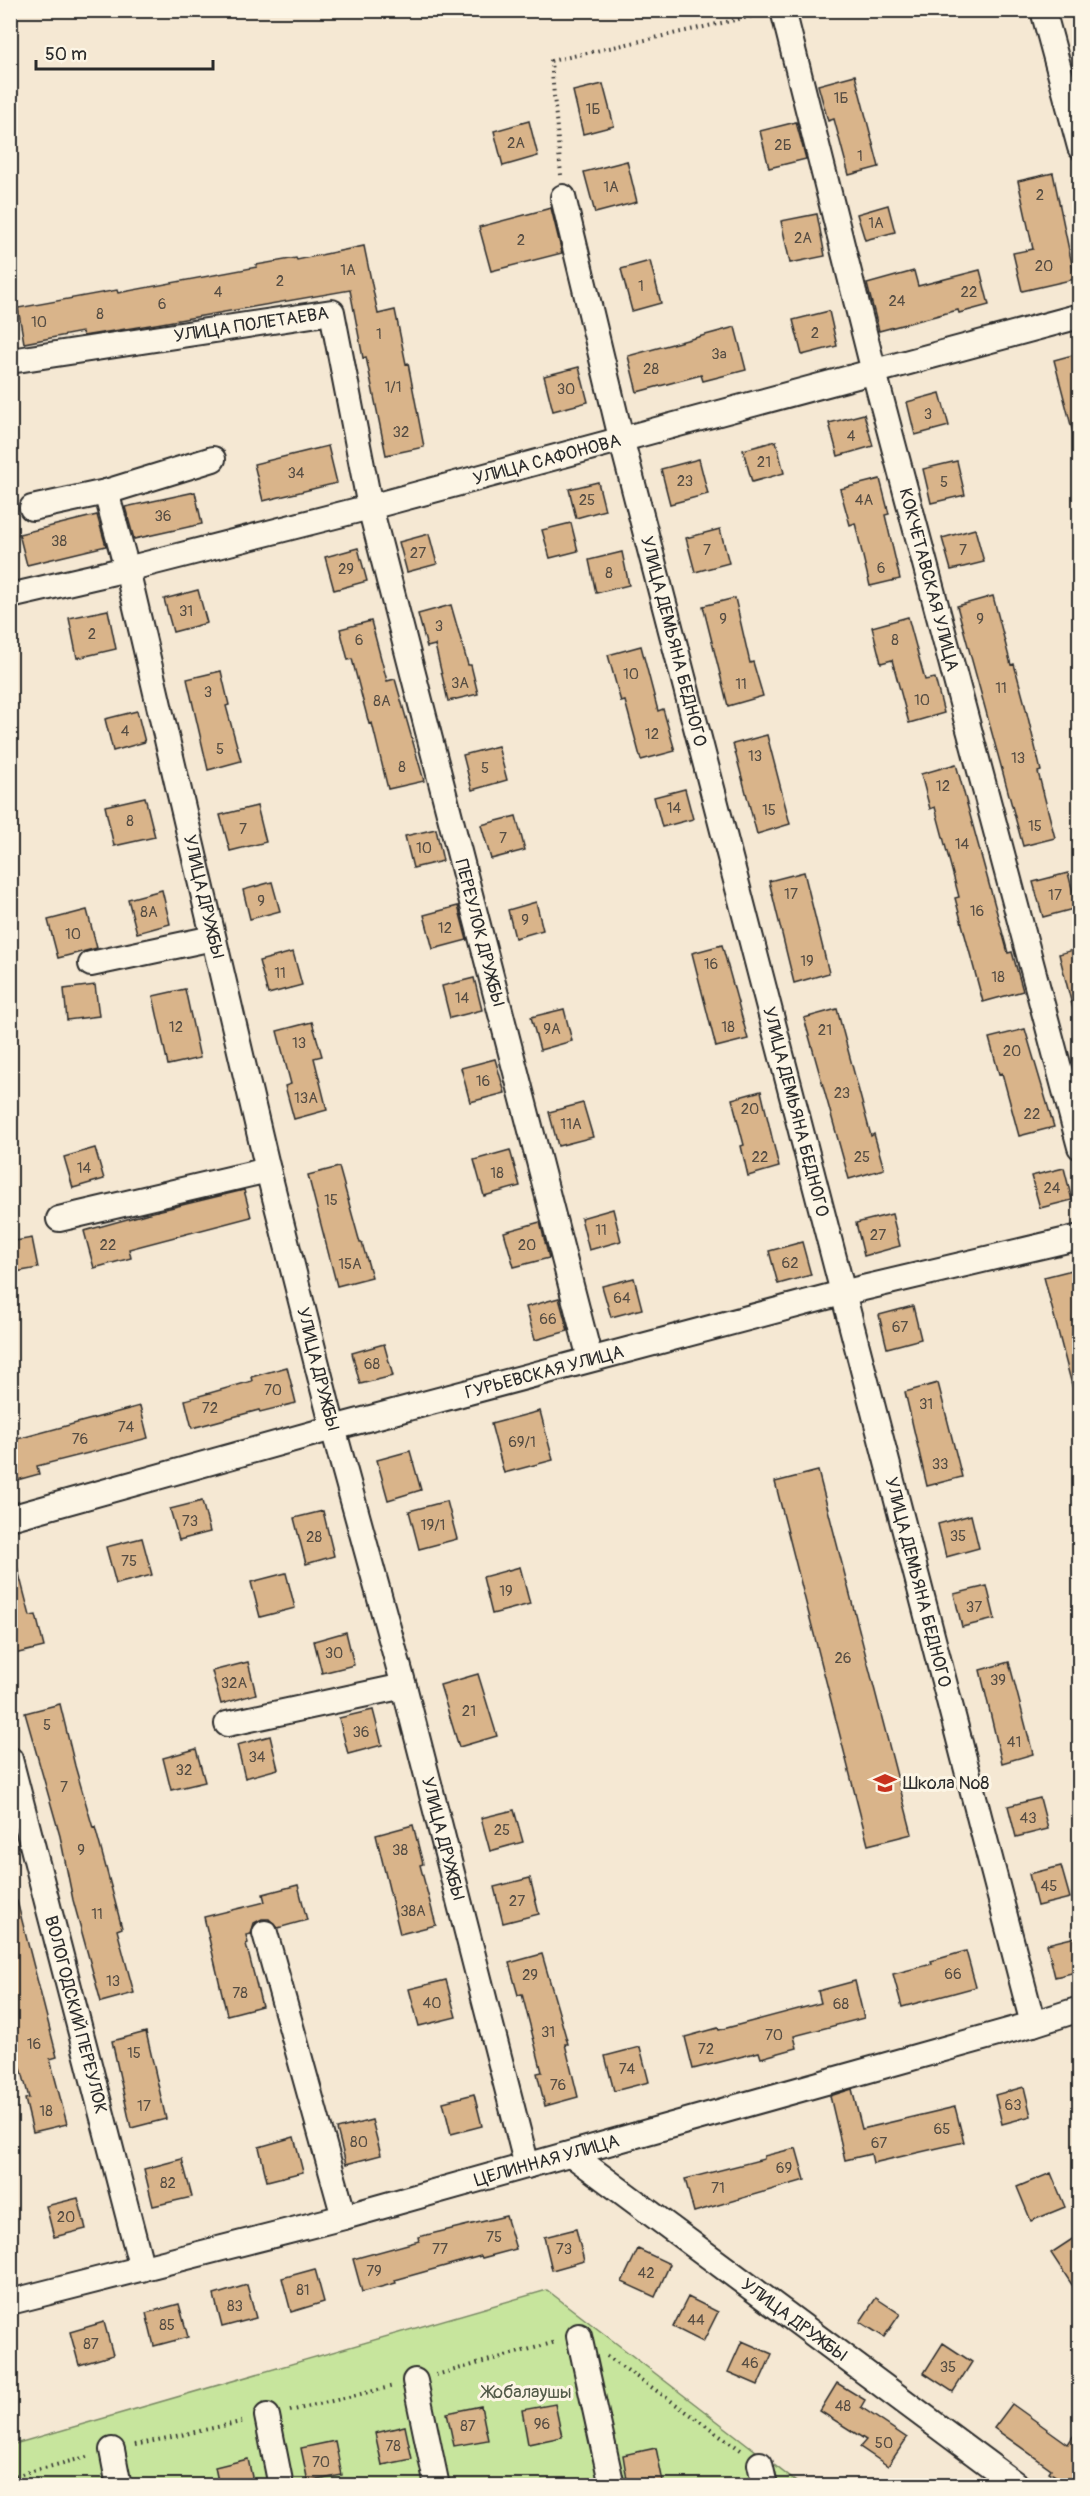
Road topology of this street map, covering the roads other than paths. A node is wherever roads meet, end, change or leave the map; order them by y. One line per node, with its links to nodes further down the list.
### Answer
1 (1043, 10): 3 (street)
2 (774, 12): 7 (street, КОКЧЕТАВСКАЯ УЛИЦА)
3 (1080, 147)
4 (563, 197): 8 (street, УЛИЦА ДЕМЬЯНА БЕДНОГО)
5 (1080, 316): 7 (street, УЛИЦА САФОНОВА)
6 (10, 361): 11 (street, УЛИЦА ПОЛЕТАЕВА)
7 (874, 372): 8 (street, УЛИЦА САФОНОВА); 17 (street, КОКЧЕТАВСКАЯ УЛИЦА)
8 (621, 438): 11 (street, УЛИЦА САФОНОВА); 21 (street, УЛИЦА ДЕМЬЯНА БЕДНОГО)
9 (213, 459): 10 (street)
10 (106, 492): 12 (street); 13 (street, УЛИЦА ДРУЖБЫ)
11 (370, 507): 13 (street, УЛИЦА САФОНОВА); 22 (street, ПЕРЕУЛОК ДРУЖБЫ)
12 (32, 508)
13 (127, 569): 14 (street, УЛИЦА САФОНОВА); 15 (street, УЛИЦА ДРУЖБЫ)
14 (10, 596)
15 (213, 938): 16 (street); 18 (street, УЛИЦА ДРУЖБЫ)
16 (91, 964)
17 (1080, 1148)
18 (268, 1170): 19 (street); 23 (street, УЛИЦА ДРУЖБЫ)
19 (59, 1219)
20 (1080, 1237): 21 (street, ГУРЬЕВСКАЯ УЛИЦА)
21 (842, 1293): 22 (street, ГУРЬЕВСКАЯ УЛИЦА); 30 (street, УЛИЦА ДЕМЬЯНА БЕДНОГО)
22 (590, 1359): 23 (street, ГУРЬЕВСКАЯ УЛИЦА)
23 (333, 1428): 24 (street, ГУРЬЕВСКАЯ УЛИЦА); 25 (street, УЛИЦА ДРУЖБЫ)
24 (10, 1518)
25 (404, 1686): 26 (street); 32 (street, УЛИЦА ДРУЖБЫ)
26 (227, 1725)
27 (10, 1759): 34 (street, ВОЛОГОДСКИЙ ПЕРЕУЛОК)
28 (265, 1933): 33 (street)
29 (1080, 2009): 30 (street, ЦЕЛИННАЯ УЛИЦА)
30 (1033, 2024): 31 (street, ЦЕЛИННАЯ УЛИЦА)
31 (571, 2154): 32 (street, ЦЕЛИННАЯ УЛИЦА); 44 (street, УЛИЦА ДРУЖБЫ)
32 (527, 2166): 33 (street, ЦЕЛИННАЯ УЛИЦА)
33 (344, 2217): 34 (street, ЦЕЛИННАЯ УЛИЦА)
34 (142, 2269): 35 (street, ЦЕЛИННАЯ УЛИЦА)
35 (10, 2302)
36 (579, 2336): 43 (street)
37 (415, 2381): 42 (street)
38 (267, 2416): 41 (street)
39 (112, 2450): 40 (street)
40 (119, 2486)
41 (281, 2486)
42 (437, 2486)
43 (612, 2486)
44 (1018, 2486)

